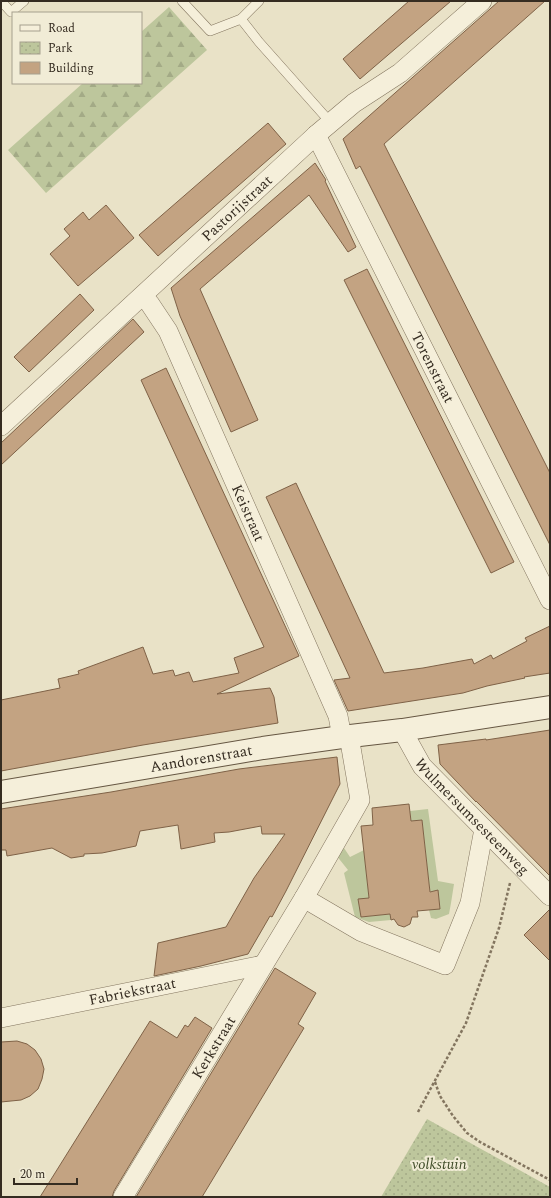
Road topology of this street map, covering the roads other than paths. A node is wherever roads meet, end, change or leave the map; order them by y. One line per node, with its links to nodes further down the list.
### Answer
1 (1, 1): 2 (lane)
2 (24, 1)
3 (182, 1): 6 (lane)
4 (259, 1): 6 (lane)
5 (482, 1): 7 (street, Pastorijstraat)
6 (241, 19): 7 (lane)
7 (332, 122): 8 (street, Pastorijstraat)
8 (316, 135): 9 (street, Pastorijstraat); 11 (street, Torenstraat)
9 (143, 296): 10 (street, Pastorijstraat); 14 (street, Keistraat)
10 (1, 426)
11 (550, 600)
12 (550, 707): 13 (main road, Aandorenstraat)
13 (402, 730): 14 (main road, Aandorenstraat); 16 (street, Wulmersumsesteenweg)
14 (346, 737): 15 (main road, Aandorenstraat); 18 (street, Kerkstraat)
15 (1, 792)
16 (484, 828): 17 (street, Wulmersumsesteenweg); 18 (street)
17 (550, 896)
18 (304, 898): 19 (street, Kerkstraat)
19 (263, 965): 20 (street, Fabriekstraat); 21 (street, Kerkstraat)
20 (1, 1018)
21 (123, 1197)

